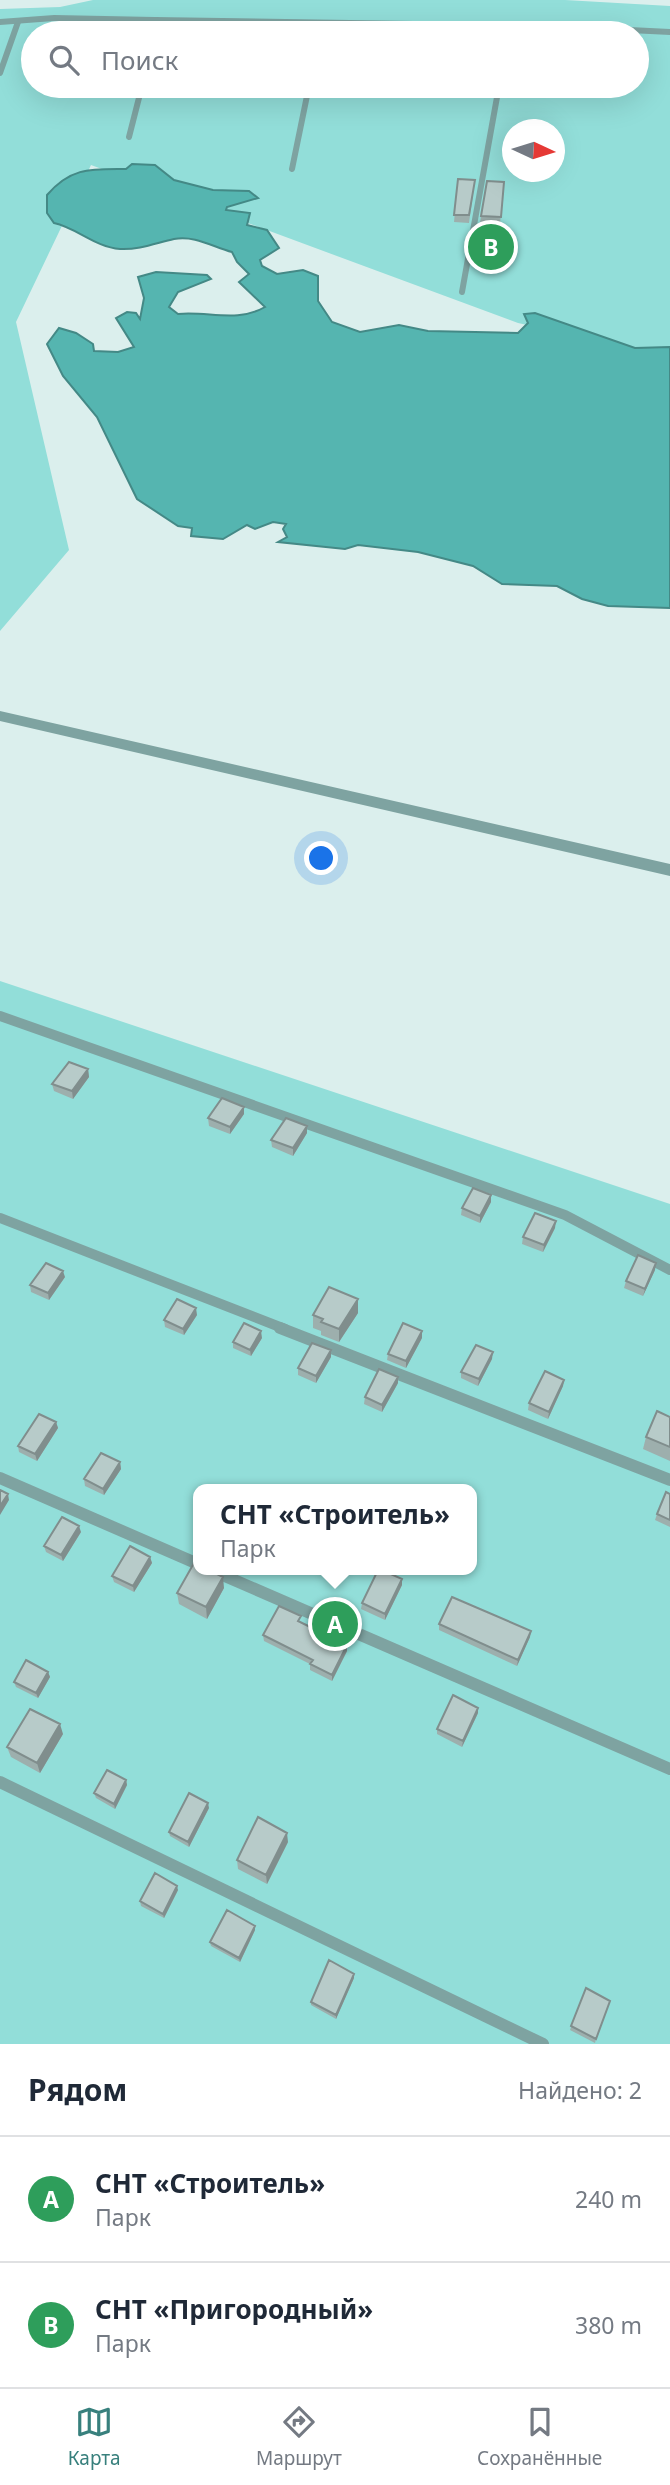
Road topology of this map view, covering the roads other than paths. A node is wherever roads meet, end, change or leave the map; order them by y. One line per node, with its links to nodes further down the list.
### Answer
1 (157, 20): 2 (street); 3 (street)
2 (27, 21)
3 (177, 21)
4 (0, 22): 5 (street)
5 (18, 22): 6 (street); 9 (lane)
6 (21, 22)
7 (649, 32): 8 (street)
8 (670, 32)
9 (0, 73)
10 (139, 98): 13 (lane)
11 (307, 98): 14 (lane)
12 (497, 98): 15 (lane)
13 (129, 137)
14 (292, 169)
15 (462, 292)
16 (0, 716): 17 (street)
17 (670, 870)
18 (0, 1016): 20 (lane)
19 (0, 1219): 22 (lane)
20 (670, 1270)
21 (0, 1478): 23 (lane)
22 (670, 1480)
23 (193, 1562)
24 (223, 1575): 25 (lane)
25 (670, 1769)
26 (0, 1782): 27 (lane)
27 (543, 2044)

